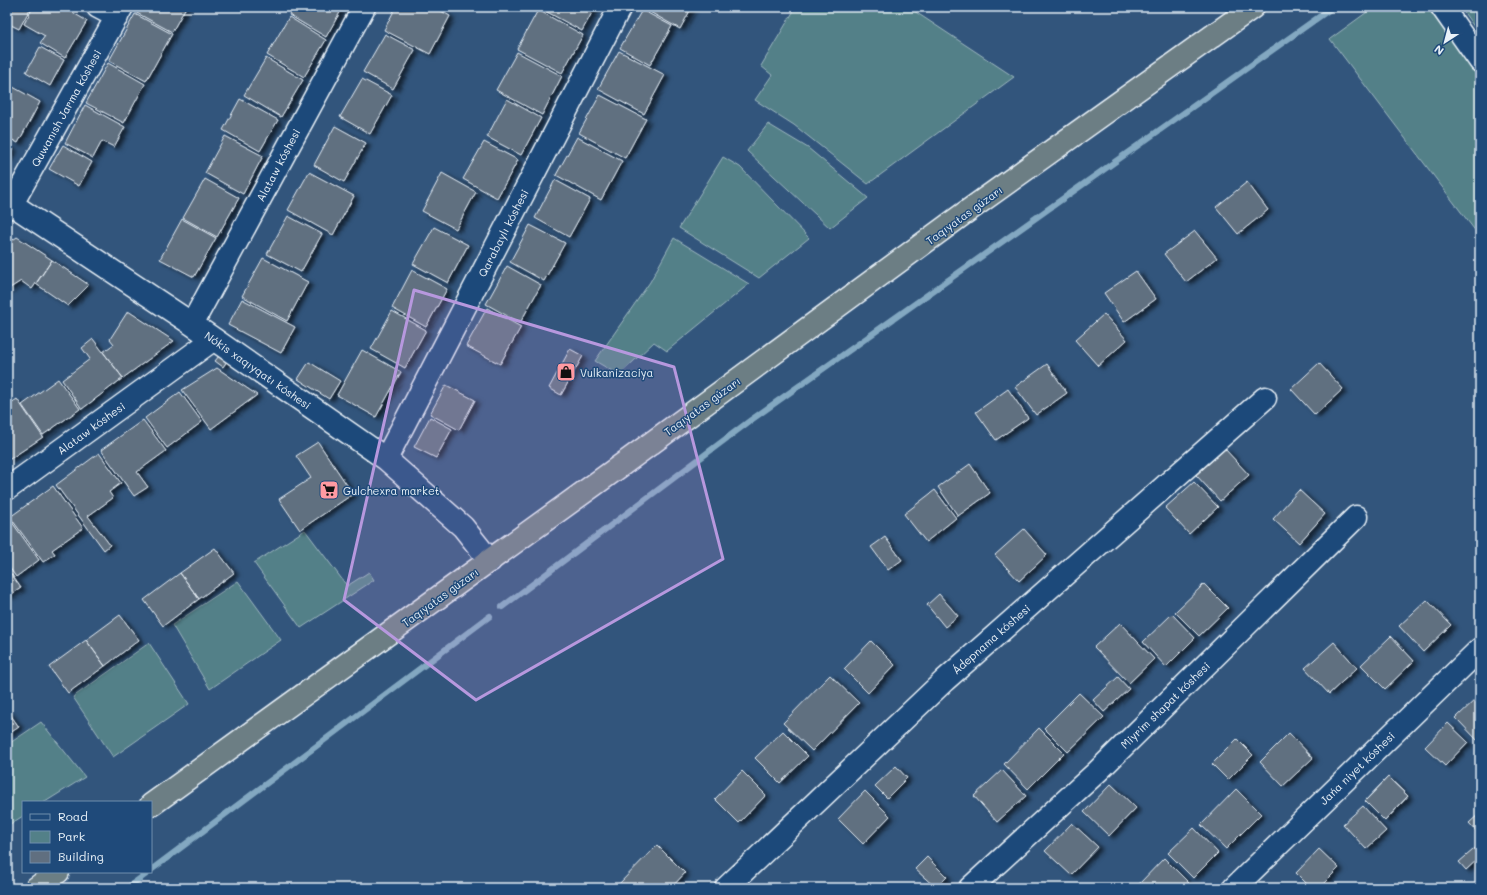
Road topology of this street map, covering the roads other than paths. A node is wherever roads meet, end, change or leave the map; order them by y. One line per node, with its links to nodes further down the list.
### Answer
1 (98, 7): 6 (street)
2 (364, 7): 9 (street, Alataw kóshesi)
3 (620, 7): 12 (street, Qarabaylı kóshesi)
4 (1254, 7): 15 (highway, Taqıyatas gúzarı)
5 (1442, 7): 7 (street)
6 (119, 12): 8 (street, Quwanısh Jarma kóshesi)
7 (1480, 60)
8 (9, 205): 9 (street, Nókis xaqıyqatı kóshesi)
9 (192, 324): 10 (street, Nókis xaqıyqatı kóshesi)
10 (214, 339): 12 (street, Nókis xaqıyqatı kóshesi); 13 (street, Alataw kóshesi)
11 (1265, 398): 20 (street, Ádepnama kóshesi)
12 (386, 458): 15 (street, Nókis xaqıyqatı kóshesi)
13 (7, 489)
14 (1356, 517): 21 (street, Miyrim shapat kóshesi)
15 (490, 561): 17 (highway, Taqıyatas gúzarı)
16 (1480, 649): 22 (street, Jańa niyet kóshesi)
17 (152, 804)
18 (57, 873): 19 (highway)
19 (36, 888)
20 (726, 888)
21 (970, 888)
22 (1234, 888)

